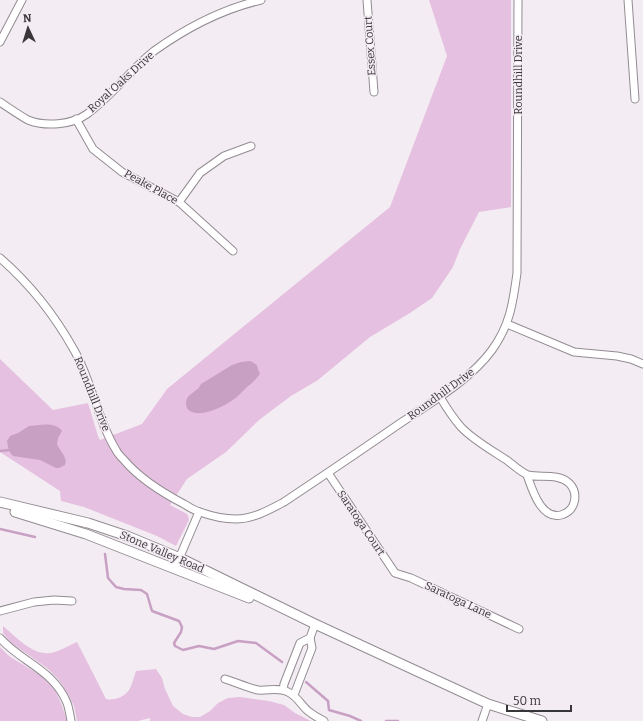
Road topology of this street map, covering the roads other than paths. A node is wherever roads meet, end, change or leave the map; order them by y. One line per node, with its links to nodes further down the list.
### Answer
1 (22, 0): 6 (street)
2 (261, 0): 10 (street, Royal Oaks Drive)
3 (367, 0): 7 (street, Essex Court)
4 (518, 0): 15 (street, Roundhill Drive)
5 (628, 0): 8 (street)
6 (0, 42)
7 (374, 92)
8 (635, 99)
9 (0, 102): 10 (street, Royal Oaks Drive)
10 (76, 119): 12 (street, Peake Place)
11 (251, 146): 12 (street)
12 (179, 202): 13 (street, Peake Place)
13 (233, 251)
14 (0, 258): 21 (street, Roundhill Drive)
15 (507, 324): 16 (street); 17 (street, Roundhill Drive)
16 (643, 364)
17 (440, 397): 18 (street, Roundhill Drive); 19 (street)
18 (328, 473): 21 (street, Roundhill Drive); 24 (street, Saratoga Court)
19 (527, 475): 19 (street)
20 (0, 503): 22 (street, Stone Valley Road); 23 (street, Stone Valley Road)
21 (199, 512): 22 (street)
22 (180, 558): 23 (street); 27 (street, Stone Valley Road)
23 (175, 568): 27 (street, Stone Valley Road)
24 (395, 573): 28 (street, Saratoga Lane)
25 (72, 601): 26 (street)
26 (0, 611)
27 (315, 624): 30 (street); 33 (street, Stone Valley Road)
28 (519, 629)
29 (0, 638): 34 (street)
30 (310, 638): 32 (street); 32 (street)
31 (225, 679): 32 (street)
32 (288, 692): 35 (street)
33 (488, 704): 36 (street); 37 (street, Stone Valley Road)
34 (71, 721)
35 (324, 721)
36 (482, 721)
37 (542, 721)

